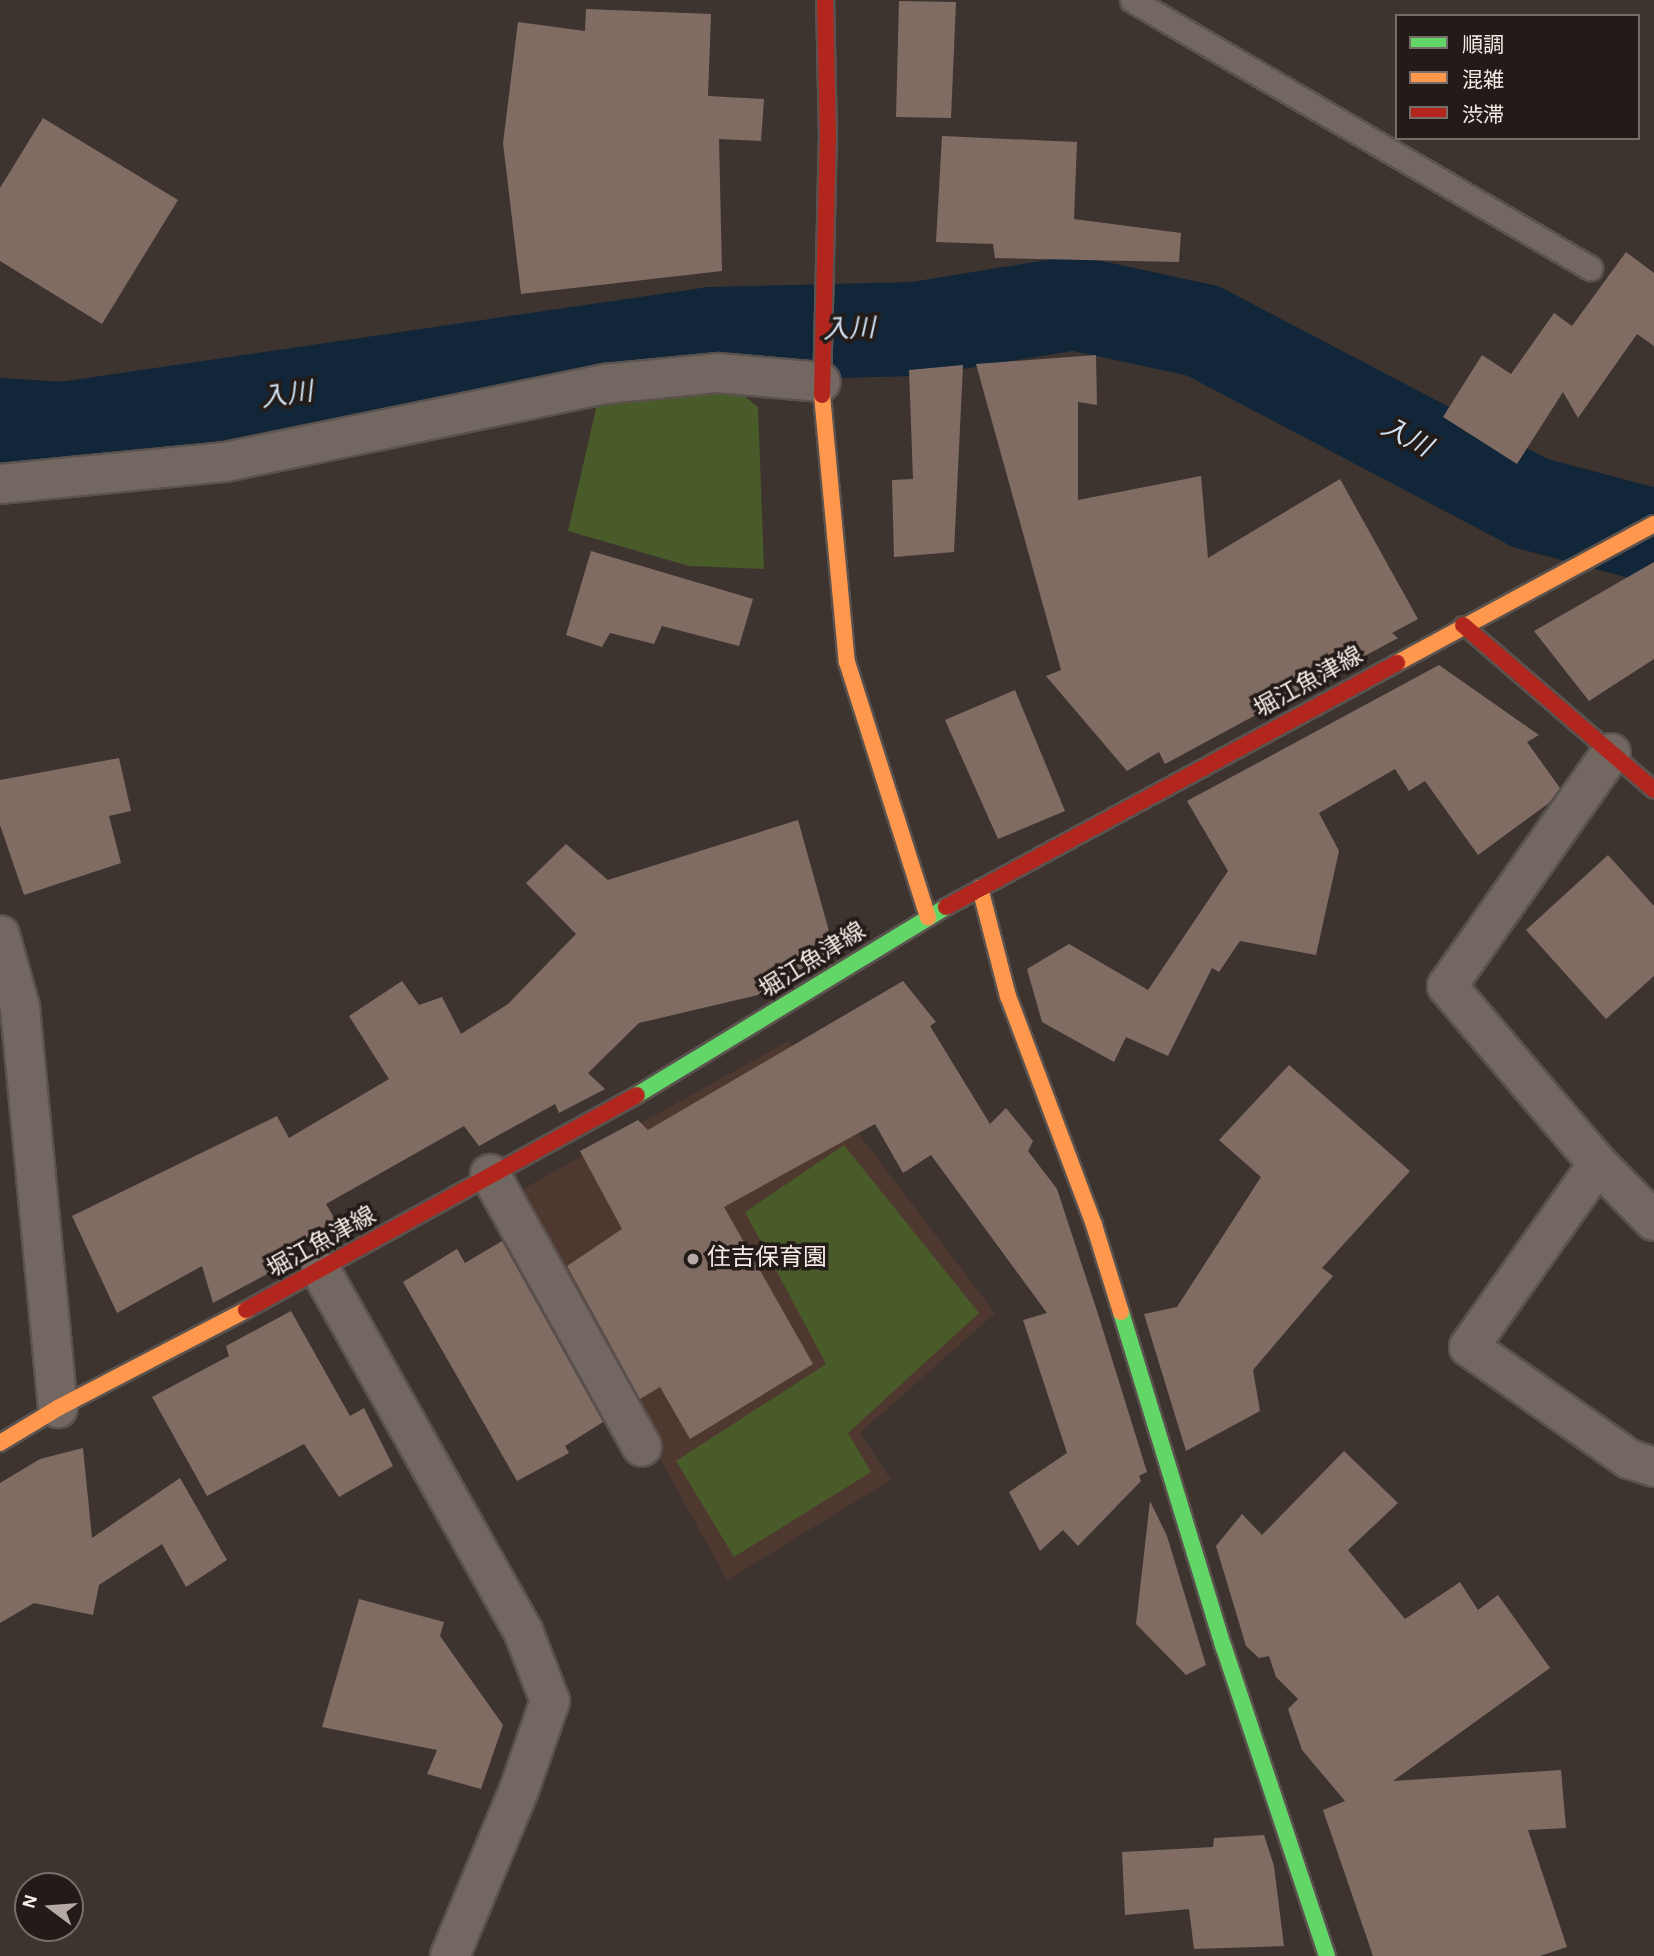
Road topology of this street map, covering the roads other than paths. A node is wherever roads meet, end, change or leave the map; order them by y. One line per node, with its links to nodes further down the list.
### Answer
1 (825, 0): 4 (street)
2 (1132, 0): 3 (lane)
3 (1590, 268)
4 (821, 382): 5 (street); 11 (street)
5 (0, 484)
6 (1654, 524): 7 (street, 堀江魚津線)
7 (1463, 625): 8 (street); 10 (street, 堀江魚津線)
8 (1611, 753): 9 (street); 14 (street)
9 (1654, 790)
10 (980, 888): 11 (street, 堀江魚津線); 23 (street)
11 (928, 917): 15 (street, 堀江魚津線)
12 (0, 935): 13 (street)
13 (10, 1010): 18 (street)
14 (1598, 1164): 16 (street); 21 (street)
15 (490, 1174): 17 (street, 堀江魚津線); 20 (street)
16 (1654, 1221)
17 (321, 1270): 18 (street, 堀江魚津線); 22 (street)
18 (58, 1408): 19 (street, 堀江魚津線)
19 (0, 1443)
20 (642, 1447)
21 (1654, 1467)
22 (450, 1956)
23 (1327, 1956)

